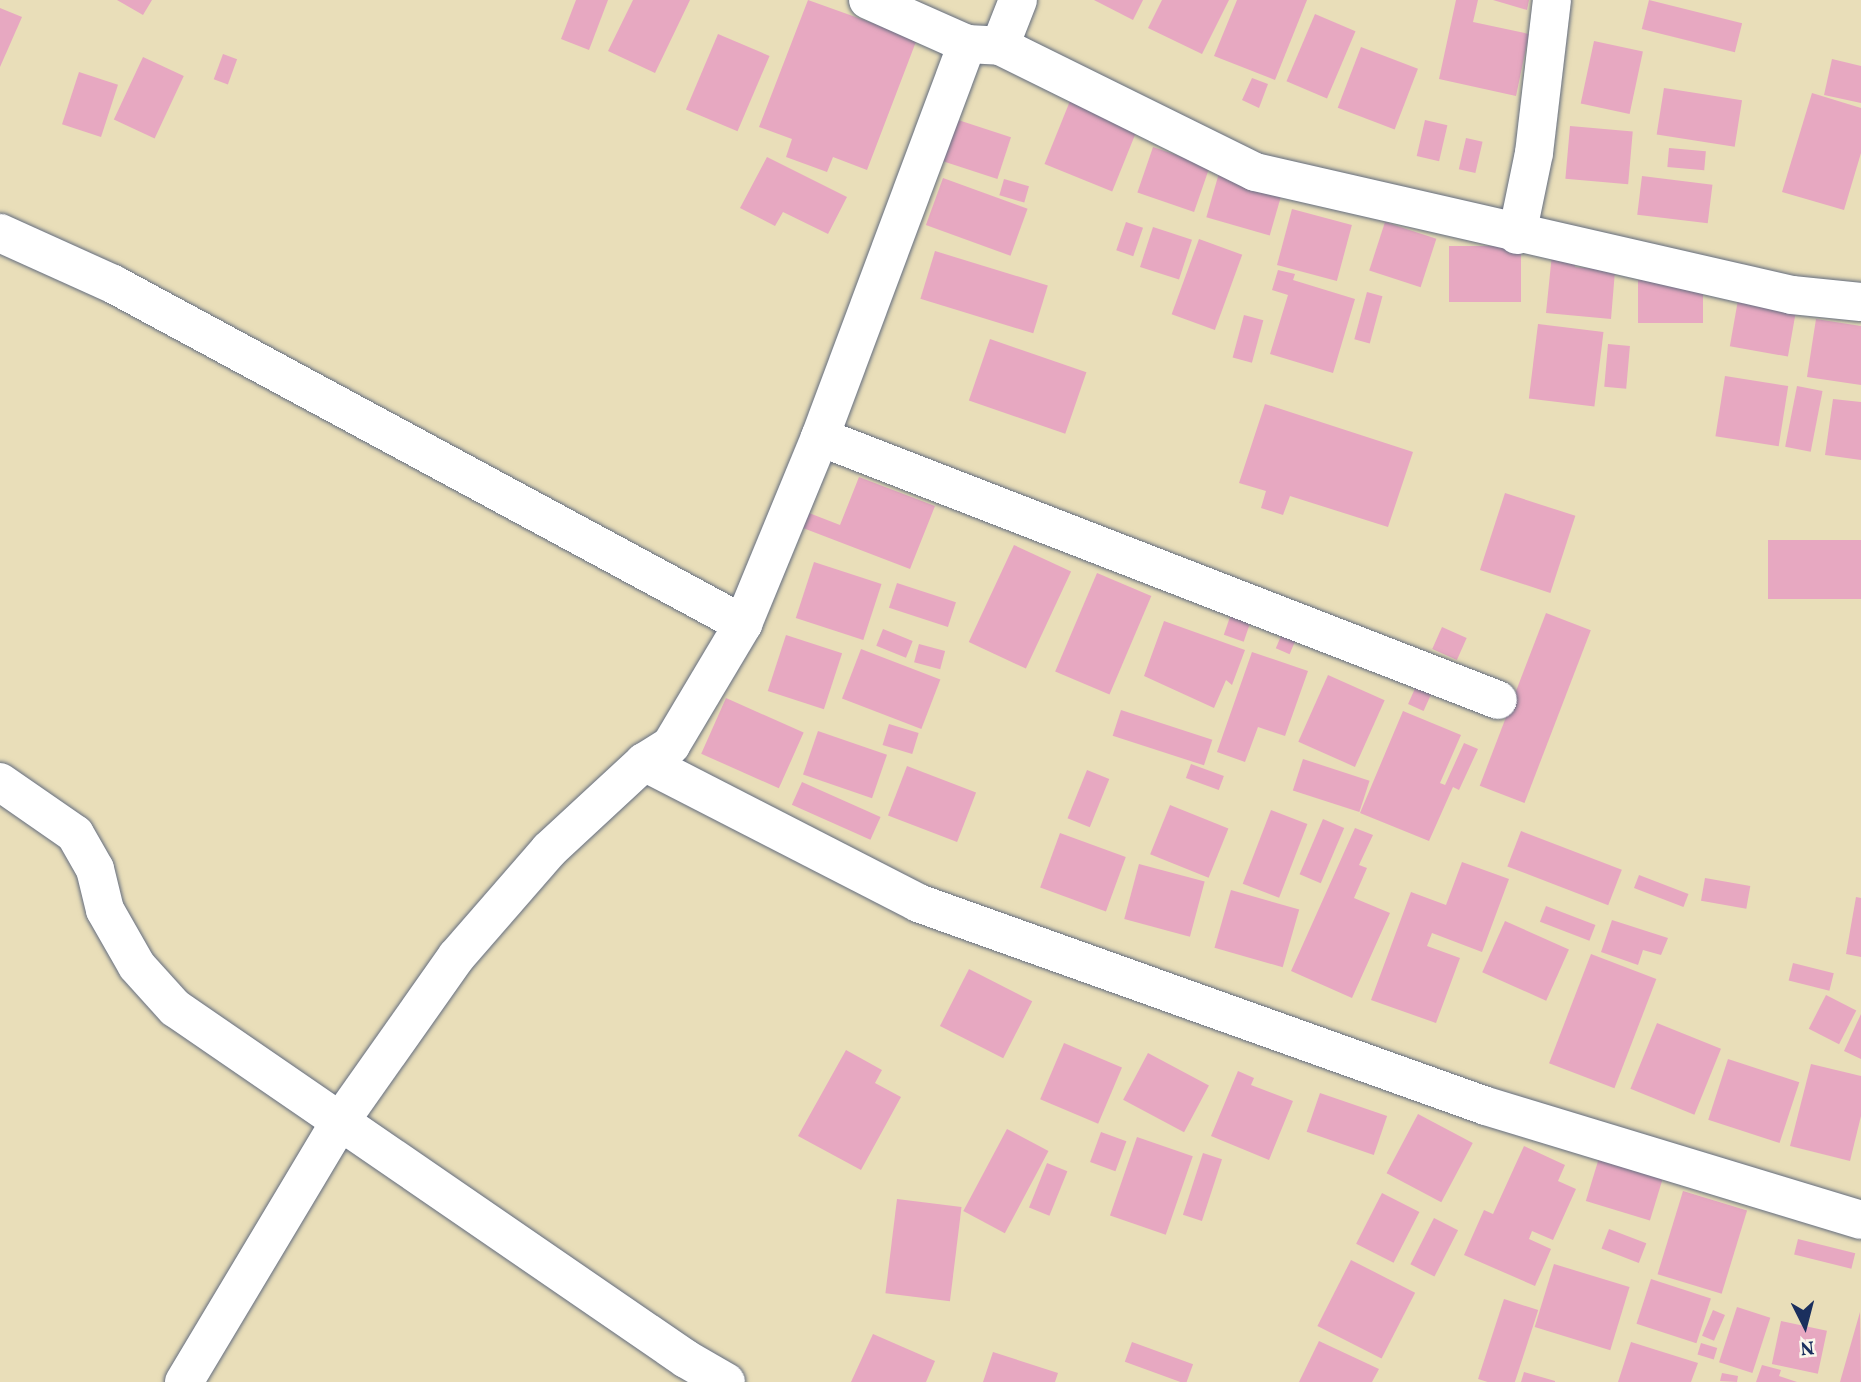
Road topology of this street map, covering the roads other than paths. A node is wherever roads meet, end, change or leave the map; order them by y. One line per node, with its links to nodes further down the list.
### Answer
1 (868, 0): 4 (street)
2 (1018, 0): 4 (street)
3 (1552, 0): 6 (street)
4 (984, 45): 6 (street); 8 (street)
5 (0, 233): 9 (street)
6 (1517, 235): 7 (street)
7 (1861, 302)
8 (820, 437): 9 (street); 10 (street)
9 (743, 624): 11 (street)
10 (1498, 700)
11 (644, 762): 13 (street); 14 (street)
12 (0, 782): 13 (street)
13 (339, 1123): 15 (street); 16 (street)
14 (1861, 1220)
15 (184, 1382)
16 (726, 1382)

